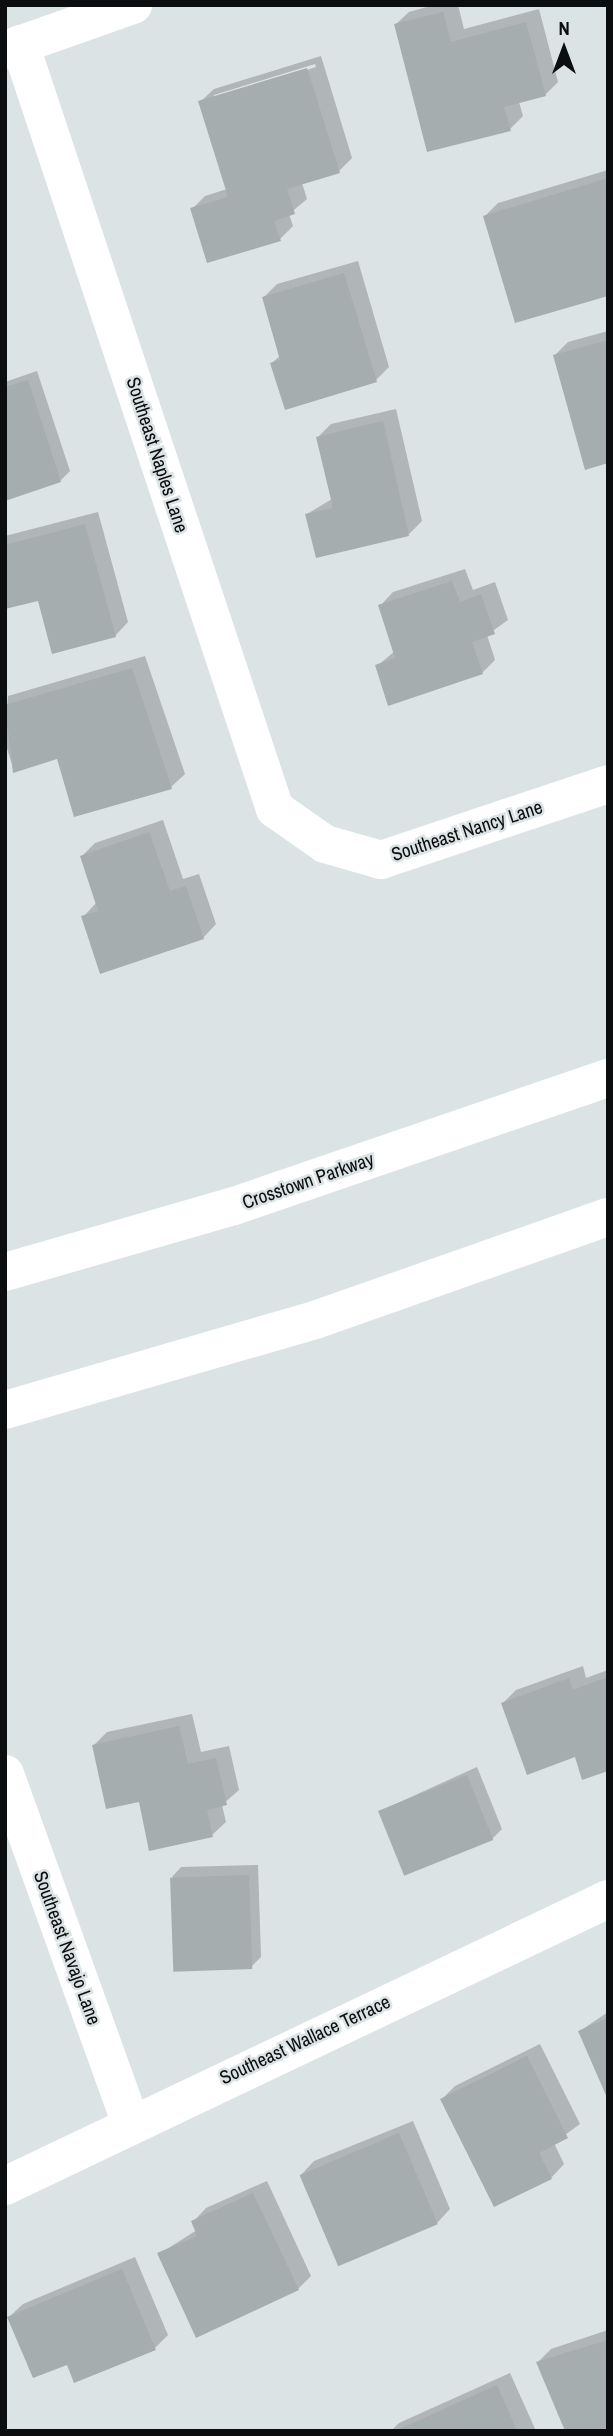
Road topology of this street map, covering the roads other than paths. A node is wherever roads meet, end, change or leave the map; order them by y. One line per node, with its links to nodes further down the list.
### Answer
1 (133, 5): 2 (street)
2 (13, 47): 4 (street, Southeast Naples Lane)
3 (608, 785): 4 (street, Southeast Nancy Lane)
4 (325, 844)
5 (608, 1078): 7 (street, Crosstown Parkway)
6 (608, 1217): 8 (street)
7 (5, 1272)
8 (5, 1410)
9 (5, 1774): 11 (street, Southeast Navajo Lane)
10 (608, 1899): 11 (street, Southeast Wallace Terrace)
11 (130, 2122): 12 (street, Southeast Wallace Terrace)
12 (5, 2186)

